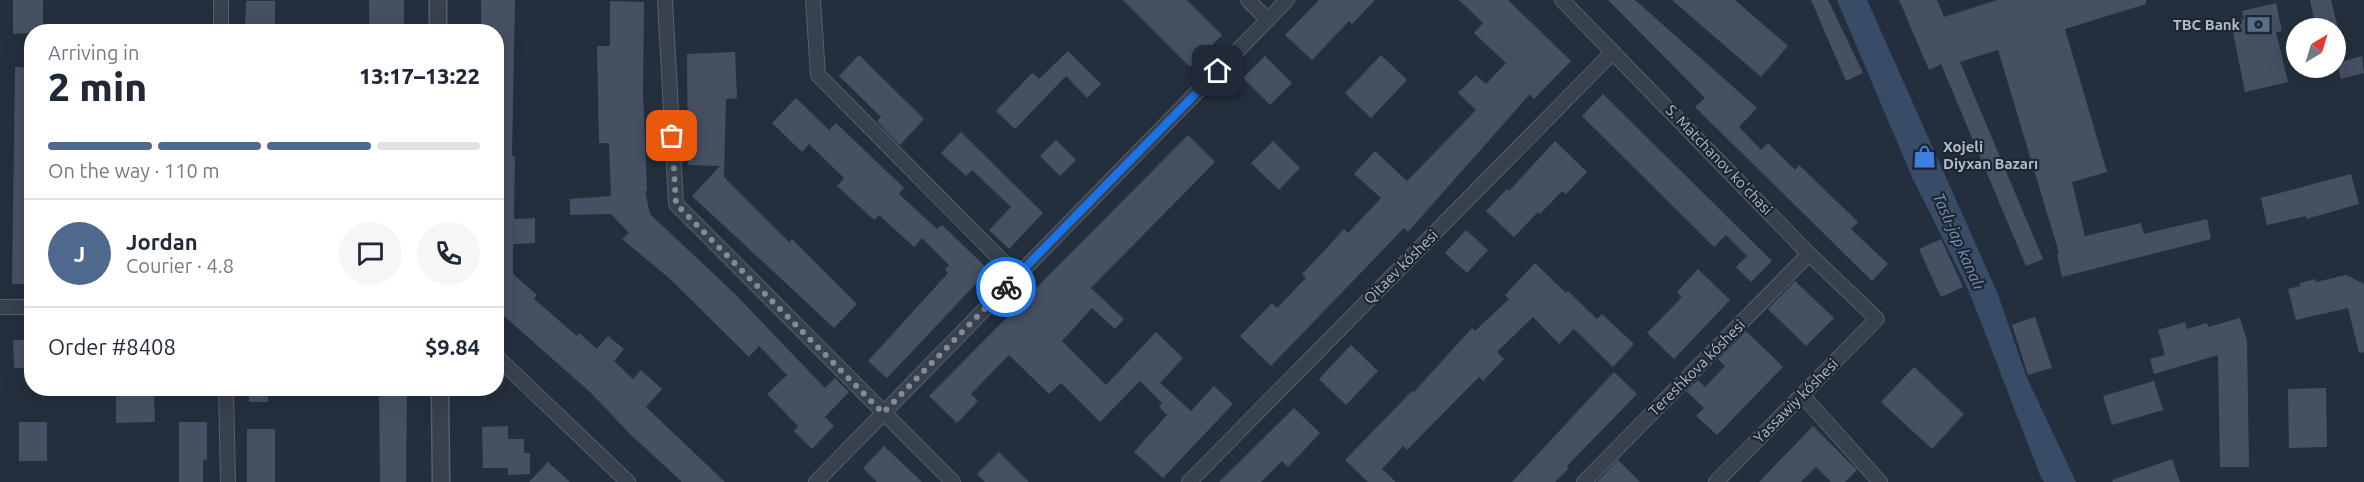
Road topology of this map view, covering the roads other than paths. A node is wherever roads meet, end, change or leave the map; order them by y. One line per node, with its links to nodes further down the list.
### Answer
1 (221, 0): 9 (street)
2 (438, 0): 10 (street)
3 (665, 0): 21 (street)
4 (813, 0): 13 (street)
5 (1248, 0): 8 (street)
6 (1287, 0): 8 (street)
7 (1562, 0): 11 (street, S. Matchanov ko'chasi)
8 (1268, 20): 13 (street)
9 (221, 24)
10 (438, 24)
11 (1613, 52): 12 (street, S. Matchanov ko'chasi); 27 (street, Qitaev kóshesi)
12 (1809, 254): 16 (street, S. Matchanov ko'chasi); 28 (street, Tereshkova kóshesi)
13 (1017, 276): 21 (street)
14 (0, 307): 15 (street)
15 (24, 308)
16 (1877, 319): 18 (street, Yassawiy kóshesi)
17 (504, 364): 24 (street)
18 (1802, 395): 29 (street, Yassawiy kóshesi); 30 (street)
19 (226, 396): 22 (street)
20 (440, 396): 23 (street)
21 (883, 413): 25 (street); 26 (street)
22 (228, 482)
23 (441, 482)
24 (628, 482)
25 (816, 482)
26 (953, 482)
27 (1189, 482)
28 (1584, 482)
29 (1716, 482)
30 (1880, 482)

